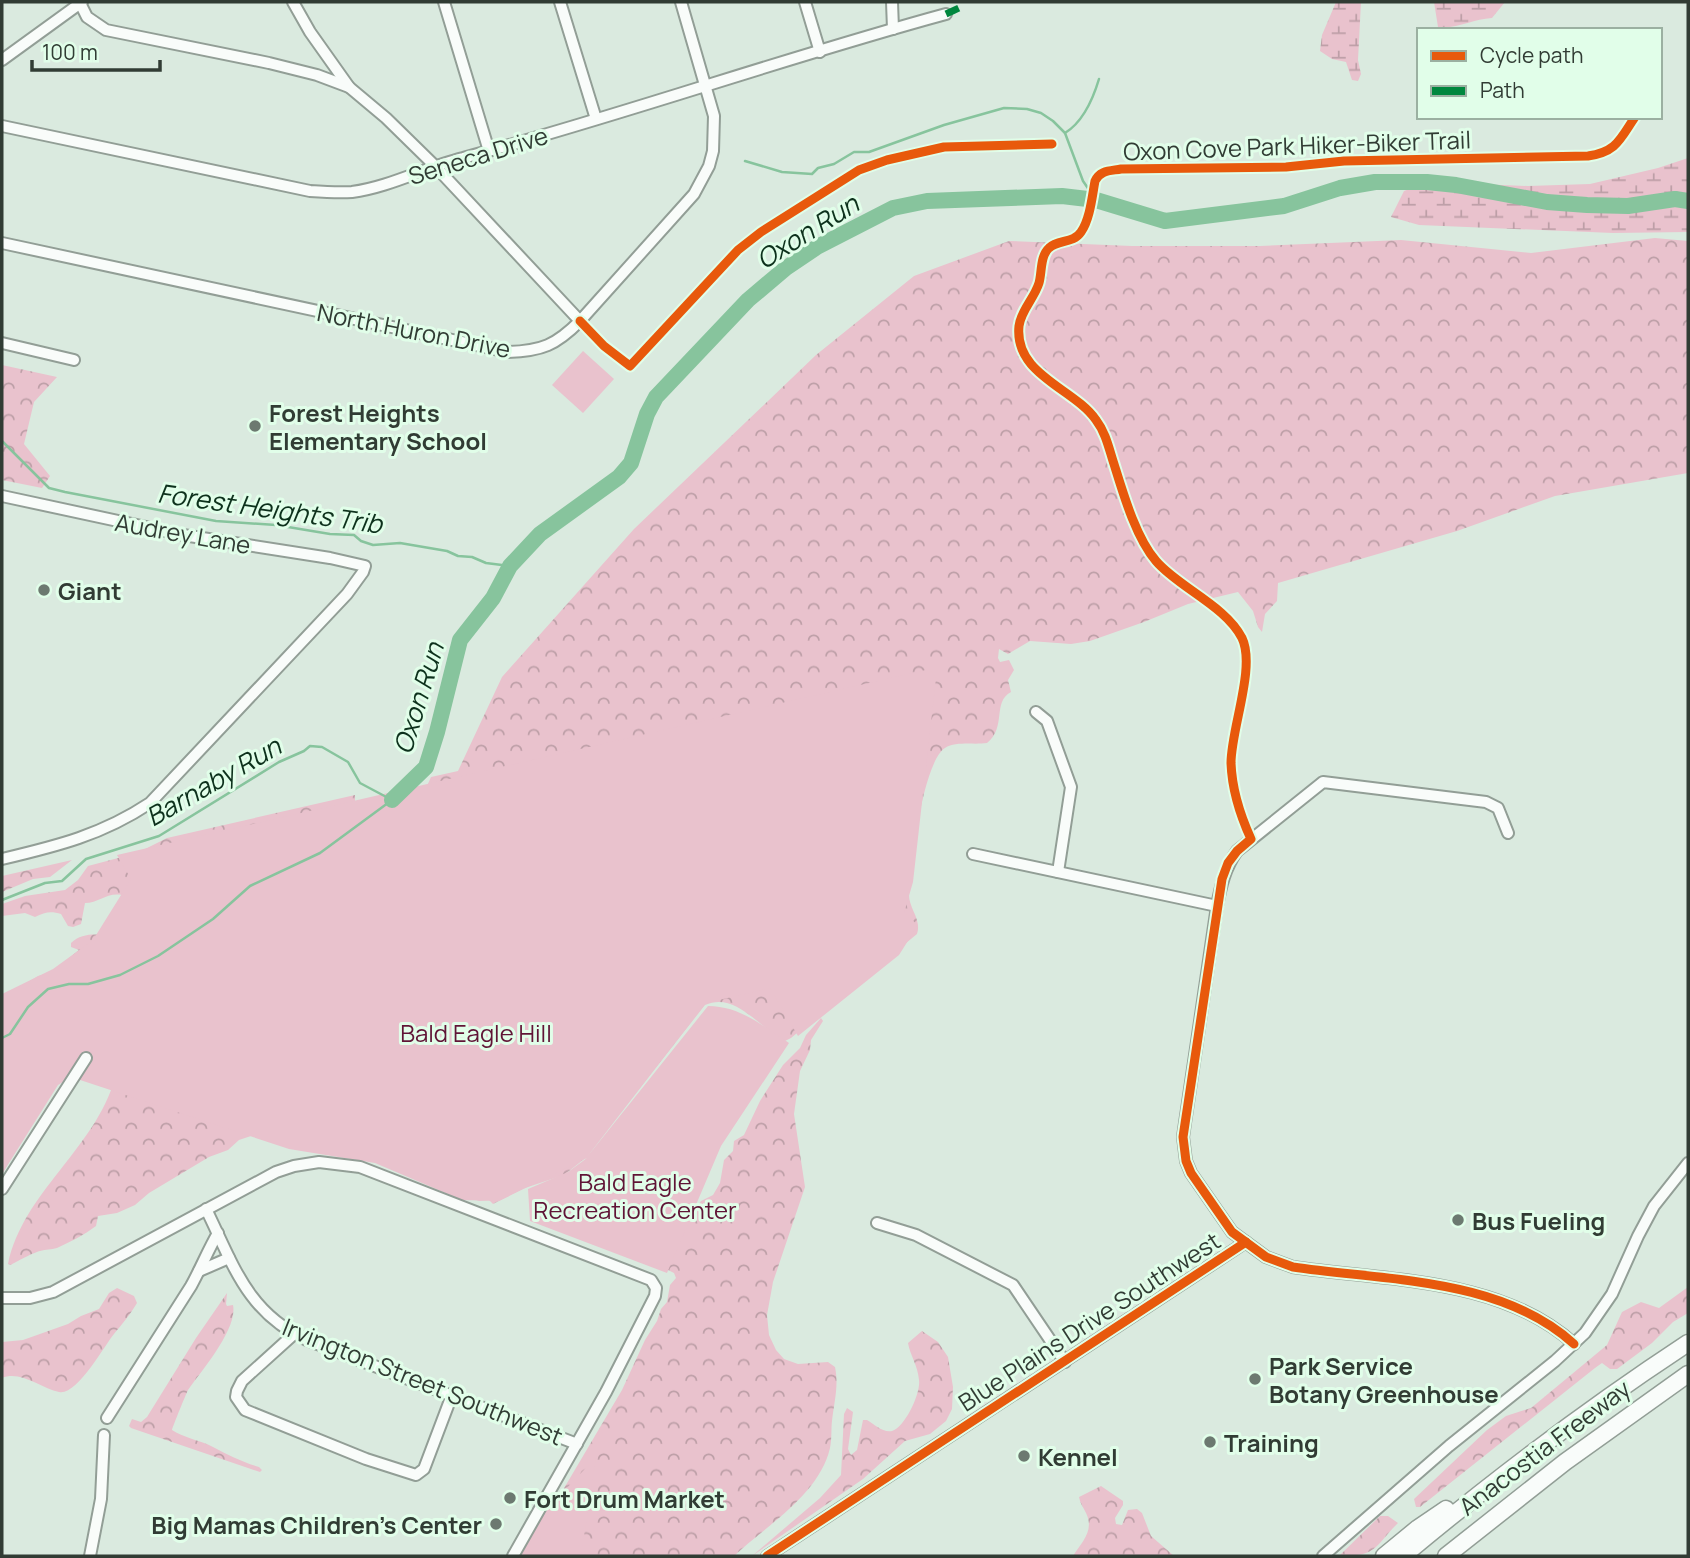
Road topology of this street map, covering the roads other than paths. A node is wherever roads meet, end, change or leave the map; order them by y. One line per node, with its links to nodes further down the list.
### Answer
1 (293, 2): 13 (street)
2 (444, 2): 16 (street)
3 (560, 2): 14 (street)
4 (681, 2): 12 (street, North Huron Drive)
5 (805, 2): 10 (street)
6 (892, 2): 9 (street)
7 (81, 3): 11 (street); 13 (street)
8 (946, 14): 9 (street, Seneca Drive)
9 (892, 29): 10 (street, Seneca Drive)
10 (820, 52): 12 (street, Seneca Drive)
11 (2, 60)
12 (706, 84): 14 (street, Seneca Drive); 19 (street, North Huron Drive)
13 (349, 87): 17 (street)
14 (596, 119): 16 (street, Seneca Drive)
15 (2, 126): 17 (street, Seneca Drive)
16 (489, 150): 17 (street, Seneca Drive)
17 (434, 165): 19 (street)
18 (2, 243): 19 (street, North Huron Drive)
19 (580, 321)
20 (2, 344): 21 (street)
21 (74, 360)
22 (2, 496): 26 (street, Audrey Lane)
23 (1036, 712): 27 (street)
24 (1508, 833): 28 (street)
25 (973, 854): 27 (street)
26 (2, 859)
27 (1058, 872): 28 (street)
28 (1217, 906): 35 (street)
29 (86, 1058): 31 (street)
30 (1688, 1163): 41 (street)
31 (2, 1189)
32 (206, 1209): 34 (street, Irvington Street Southwest); 38 (street); 48 (street)
33 (877, 1223): 42 (street)
34 (218, 1233): 36 (street, Irvington Street Southwest); 37 (street)
35 (1246, 1242): 41 (street, Blue Plains Drive Southwest); 42 (street, Blue Plains Drive Southwest)
36 (229, 1258): 37 (street); 39 (street, Irvington Street Southwest)
37 (199, 1271): 45 (street)
38 (2, 1298)
39 (295, 1334): 44 (street, Irvington Street Southwest); 44 (street)
40 (1688, 1343): 46 (highway, Anacostia Freeway)
41 (1574, 1344): 52 (street)
42 (1065, 1362): 51 (street, Blue Plains Drive Southwest)
43 (1688, 1374): 55 (highway, Anacostia Freeway)
44 (452, 1395): 48 (street, Irvington Street Southwest)
45 (107, 1418)
46 (1564, 1430): 53 (highway); 54 (highway, Anacostia Freeway)
47 (104, 1435): 49 (street)
48 (577, 1444): 50 (street)
49 (90, 1556)
50 (513, 1556)
51 (767, 1556)
52 (1323, 1556)
53 (1384, 1556)
54 (1403, 1556)
55 (1448, 1556)

